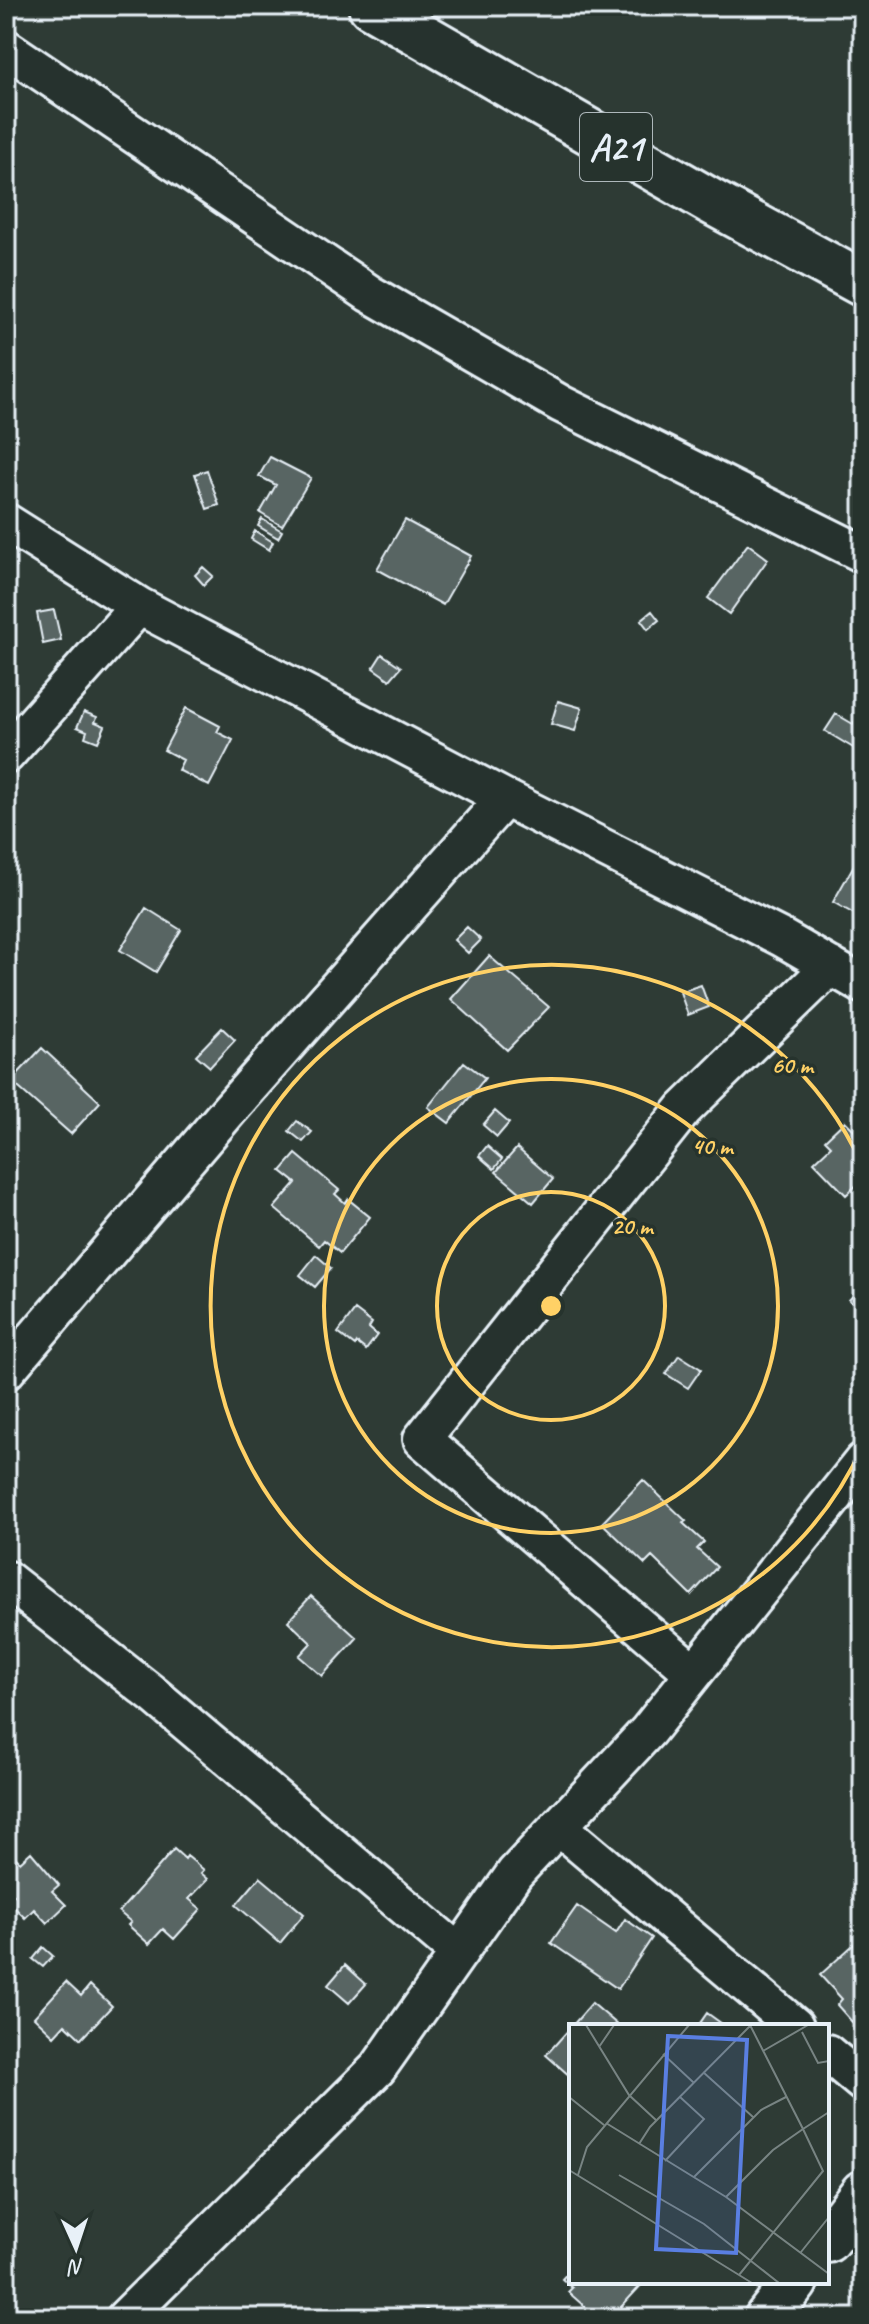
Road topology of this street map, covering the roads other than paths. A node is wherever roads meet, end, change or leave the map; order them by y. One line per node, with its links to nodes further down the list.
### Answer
1 (371, 6): 3 (main road, A21)
2 (6, 48): 5 (street)
3 (863, 284)
4 (6, 522): 6 (street)
5 (863, 554)
6 (139, 606): 7 (street); 8 (street)
7 (6, 755)
8 (505, 798): 9 (street); 11 (street)
9 (831, 966): 10 (street); 14 (street)
10 (863, 985)
11 (6, 1371)
12 (863, 1461): 14 (street)
13 (6, 1579): 16 (street)
14 (694, 1673): 15 (street)
15 (559, 1827): 16 (street); 17 (street)
16 (459, 1953): 23 (street)
17 (793, 2024)
18 (829, 2055): 19 (street)
19 (863, 2083)
20 (863, 2193): 21 (main road)
21 (829, 2237)
22 (793, 2284): 24 (main road)
23 (125, 2318)
24 (767, 2318)

